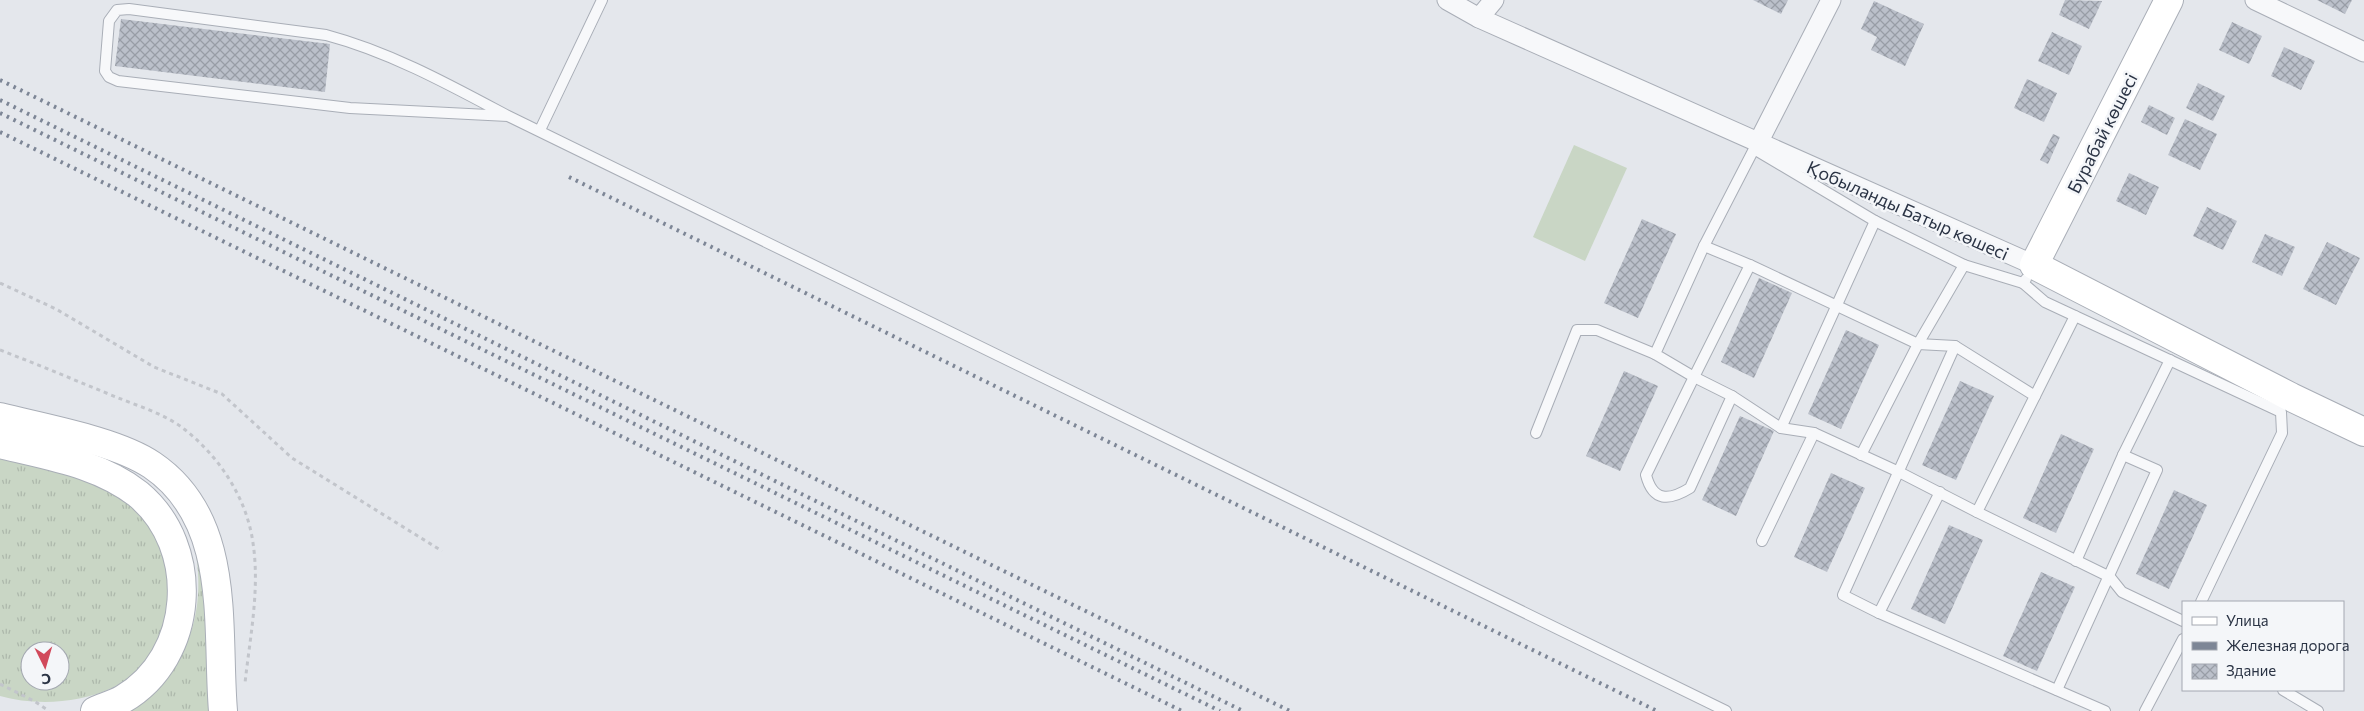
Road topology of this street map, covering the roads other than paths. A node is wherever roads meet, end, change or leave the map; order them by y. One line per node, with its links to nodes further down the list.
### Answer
1 (602, 0): 10 (lane)
2 (1447, 0): 7 (street, Қобыланды Батыр көшесі)
3 (1494, 0): 7 (street)
4 (1831, 0): 11 (street)
5 (2169, 0): 16 (main road, Бурабай көшесі)
6 (2255, 0): 8 (street)
7 (1479, 18): 11 (street, Қобыланды Батыр көшесі)
8 (2364, 52)
9 (508, 116): 9 (lane); 10 (lane)
10 (540, 130): 49 (lane)
11 (1756, 146): 12 (lane); 13 (lane); 16 (street, Қобыланды Батыр көшесі)
12 (1875, 221): 15 (lane); 17 (lane)
13 (1704, 246): 14 (lane); 21 (lane)
14 (1750, 265): 17 (lane); 23 (lane)
15 (1964, 265): 16 (lane); 19 (lane)
16 (2029, 274): 18 (lane); 26 (main road, Қобыланды Батыр көшесі)
17 (1836, 305): 19 (lane); 28 (lane)
18 (2075, 316): 22 (lane); 25 (lane)
19 (1918, 344): 20 (lane); 33 (lane)
20 (1955, 346): 25 (lane); 35 (lane)
21 (1655, 354): 23 (lane); 30 (lane)
22 (2170, 360): 26 (lane); 34 (lane)
23 (1694, 377): 24 (lane); 24 (lane)
24 (1732, 396): 28 (lane)
25 (2035, 396): 37 (lane)
26 (2286, 404): 29 (main road, Қобыланды Батыр көшесі); 41 (lane)
27 (0, 416): 48 (main road)
28 (1781, 428): 31 (lane)
29 (2364, 432)
30 (1536, 433)
31 (1814, 433): 33 (lane); 38 (lane)
32 (0, 444): 47 (main road)
33 (1861, 455): 35 (lane)
34 (2123, 455): 39 (lane); 40 (lane)
35 (1899, 472): 36 (lane); 42 (lane)
36 (1940, 492): 37 (lane); 42 (lane)
37 (1977, 512): 39 (lane)
38 (1762, 541)
39 (2076, 561): 40 (lane)
40 (2110, 577): 43 (lane); 45 (lane)
41 (2201, 601)
42 (1880, 613): 45 (lane)
43 (2182, 621)
44 (2182, 641): 51 (lane)
45 (2057, 690): 50 (lane)
46 (2285, 691): 52 (lane)
47 (95, 711)
48 (223, 711)
49 (1726, 711)
50 (2106, 711)
51 (2145, 711)
52 (2318, 711)

